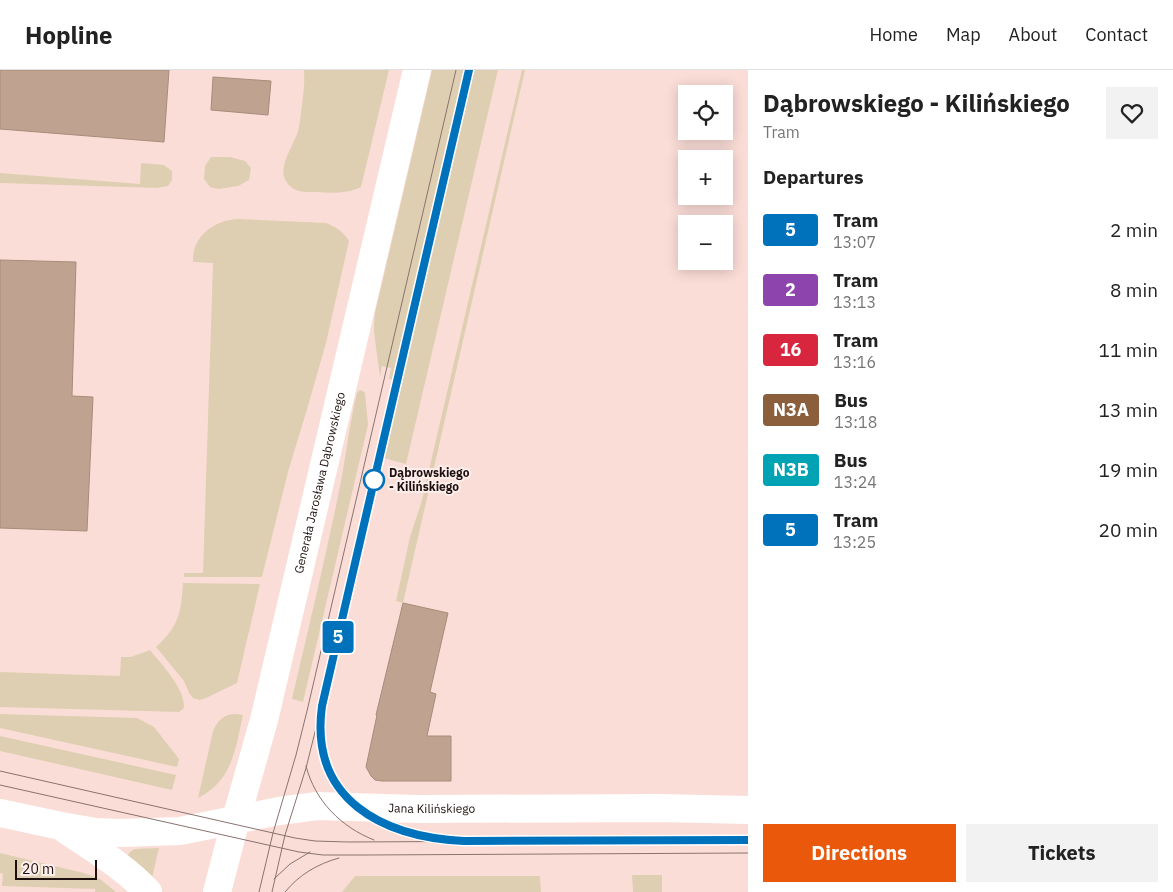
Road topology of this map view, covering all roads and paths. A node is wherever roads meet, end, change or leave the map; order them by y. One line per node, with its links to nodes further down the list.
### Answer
1 (417, 70): 4 (street, Generała Jarosława Dąbrowskiego)
2 (748, 810): 4 (street, Jana Kilińskiego)
3 (0, 813): 5 (street, Jana Kilińskiego)
4 (236, 819): 5 (street, Jana Kilińskiego); 7 (street, Generała Jarosława Dąbrowskiego)
5 (61, 826): 6 (street)
6 (148, 892)
7 (217, 892)

